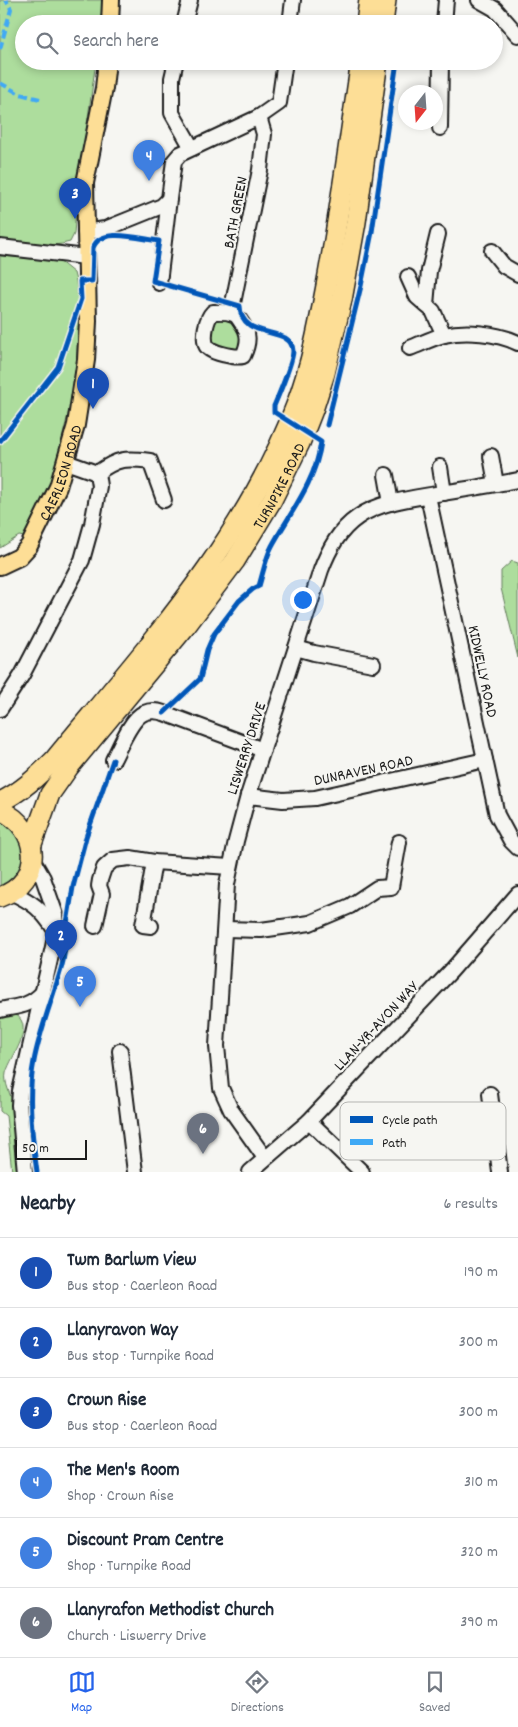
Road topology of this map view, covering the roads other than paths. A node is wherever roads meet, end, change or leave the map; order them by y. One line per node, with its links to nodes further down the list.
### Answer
1 (112, 0): 8 (main road)
2 (190, 0): 9 (street)
3 (293, 0): 10 (street)
4 (369, 0): 11 (highway)
5 (386, 0): 12 (highway)
6 (446, 0): 13 (street)
7 (479, 0): 14 (street)
8 (111, 15)
9 (186, 15)
10 (291, 15)
11 (367, 15)
12 (384, 15)
13 (445, 15)
14 (500, 15)
15 (503, 18): 16 (street)
16 (518, 35)
17 (106, 70): 27 (main road, CAERLEON ROAD)
18 (174, 70): 25 (street)
19 (284, 70): 24 (street)
20 (360, 70): 59 (highway, TURNPIKE ROAD)
21 (377, 70): 63 (highway, TURNPIKE ROAD)
22 (441, 70): 23 (street)
23 (440, 85)
24 (259, 117): 25 (street); 36 (street, BATH GREEN)
25 (192, 148): 26 (street)
26 (169, 199): 27 (street); 34 (street)
27 (86, 232): 31 (main road, CAERLEON ROAD)
28 (438, 234): 35 (street)
29 (0, 247): 31 (street)
30 (492, 251): 32 (street)
31 (86, 257): 41 (main road, CAERLEON ROAD)
32 (518, 274)
33 (408, 277): 35 (street)
34 (158, 282)
35 (426, 305): 37 (street)
36 (231, 313)
37 (444, 335): 38 (street); 39 (street)
38 (518, 343)
39 (410, 348)
40 (491, 456): 46 (street)
41 (66, 462): 43 (street); 51 (main road, CAERLEON ROAD)
42 (440, 467): 47 (street)
43 (97, 474): 49 (street); 54 (street)
44 (386, 475): 50 (street)
45 (518, 480): 46 (street, LISWERRY DRIVE)
46 (496, 484): 47 (street, LISWERRY DRIVE)
47 (444, 493): 48 (street, LISWERRY DRIVE)
48 (428, 496): 50 (street, LISWERRY DRIVE); 57 (street, KIDWELLY ROAD)
49 (164, 500)
50 (391, 503): 52 (street, LISWERRY DRIVE)
51 (0, 566)
52 (296, 648): 53 (street); 55 (street, LISWERRY DRIVE)
53 (373, 664)
54 (0, 709)
55 (263, 750): 56 (street); 58 (street, LISWERRY DRIVE)
56 (113, 760)
57 (485, 760): 58 (street, DUNRAVEN ROAD); 62 (street, KIDWELLY ROAD)
58 (248, 796): 65 (street, LISWERRY DRIVE)
59 (0, 802)
60 (0, 810): 63 (highway)
61 (399, 842): 70 (street)
62 (518, 848)
63 (32, 852): 67 (highway, TURNPIKE ROAD); 71 (street)
64 (154, 862): 65 (street); 68 (street); 69 (street)
65 (230, 867): 70 (street, LISWERRY DRIVE)
66 (518, 894): 78 (street, LLAN-YR-AVON WAY)
67 (5, 895): 71 (street)
68 (95, 926)
69 (151, 926)
70 (225, 929): 80 (street, LISWERRY DRIVE)
71 (55, 930): 72 (street)
72 (42, 993): 73 (street); 74 (street)
73 (7, 1008): 74 (street)
74 (33, 1031): 82 (street)
75 (120, 1051): 83 (street)
76 (490, 1094): 77 (street)
77 (491, 1102)
78 (310, 1120): 79 (street); 80 (street, LLAN-YR-AVON WAY)
79 (340, 1150)
80 (265, 1158): 84 (street, LLAN-YR-AVON WAY)
81 (350, 1160): 85 (street)
82 (24, 1172)
83 (135, 1172)
84 (250, 1172)
85 (362, 1172)

